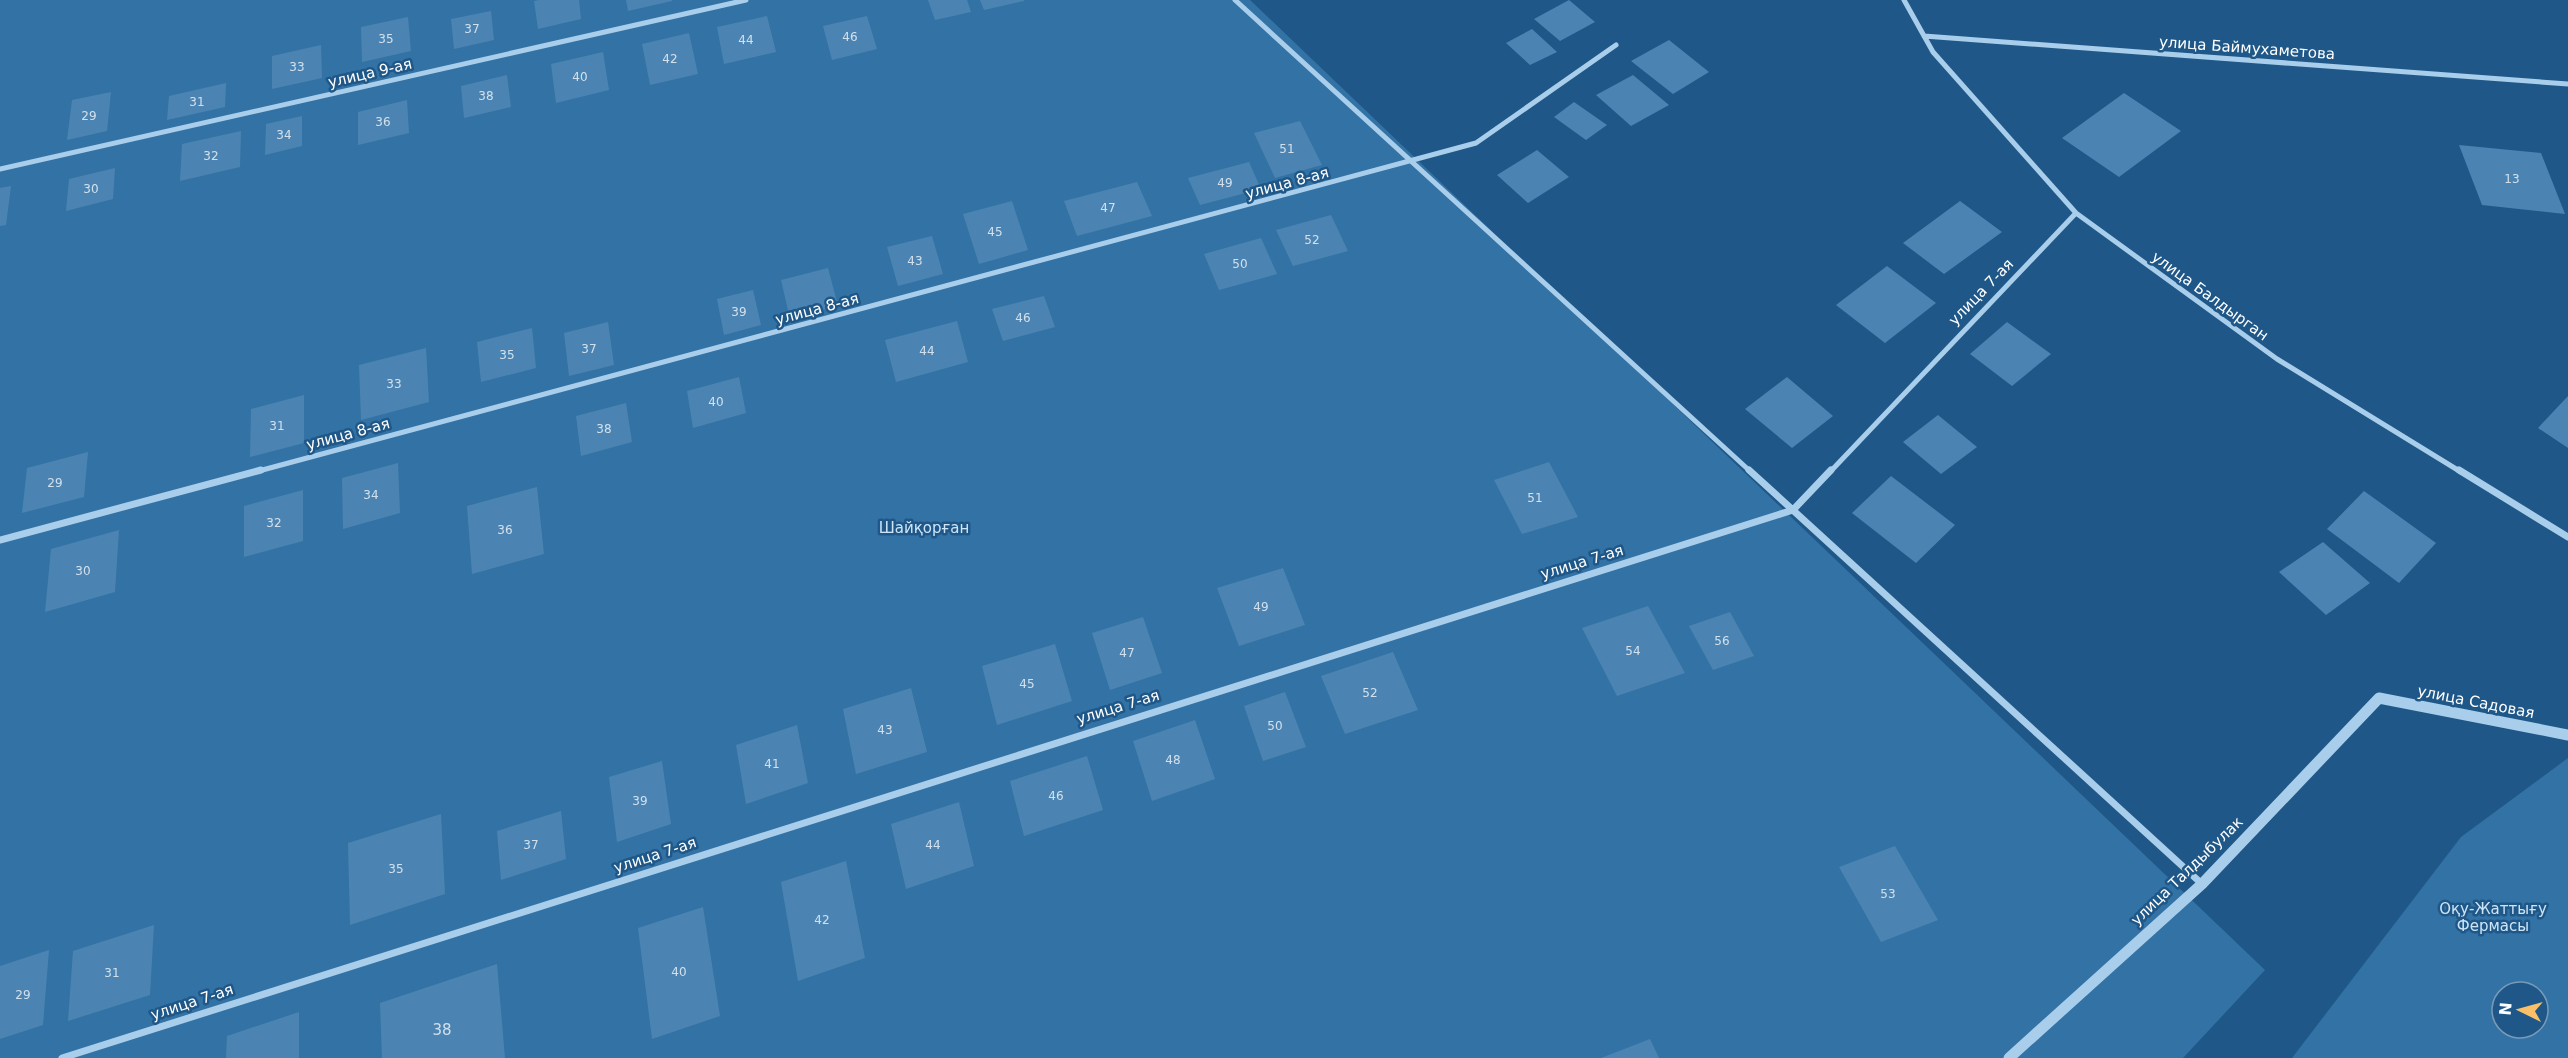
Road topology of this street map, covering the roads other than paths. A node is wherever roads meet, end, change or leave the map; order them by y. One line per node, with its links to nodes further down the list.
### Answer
1 (746, 0): 8 (street, улица 9-ая)
2 (1235, 0): 7 (street)
3 (1904, 0): 4 (street, улица Балдырган)
4 (1924, 36): 6 (street, улица Баймухаметова); 9 (street, улица Балдырган)
5 (1616, 45): 7 (street, улица 8-ая)
6 (2568, 84)
7 (1412, 162): 10 (street); 12 (street, улица 8-ая)
8 (0, 169)
9 (2076, 213): 10 (street, улица 7-ая); 11 (street, улица Балдырган)
10 (1793, 510): 15 (street); 16 (street, улица 7-ая)
11 (2568, 537)
12 (0, 540)
13 (2379, 698): 14 (street, улица Садовая); 15 (street, улица Талдыбулак)
14 (2568, 735)
15 (2202, 884): 17 (street, улица Талдыбулак)
16 (62, 1058)
17 (2009, 1058)

